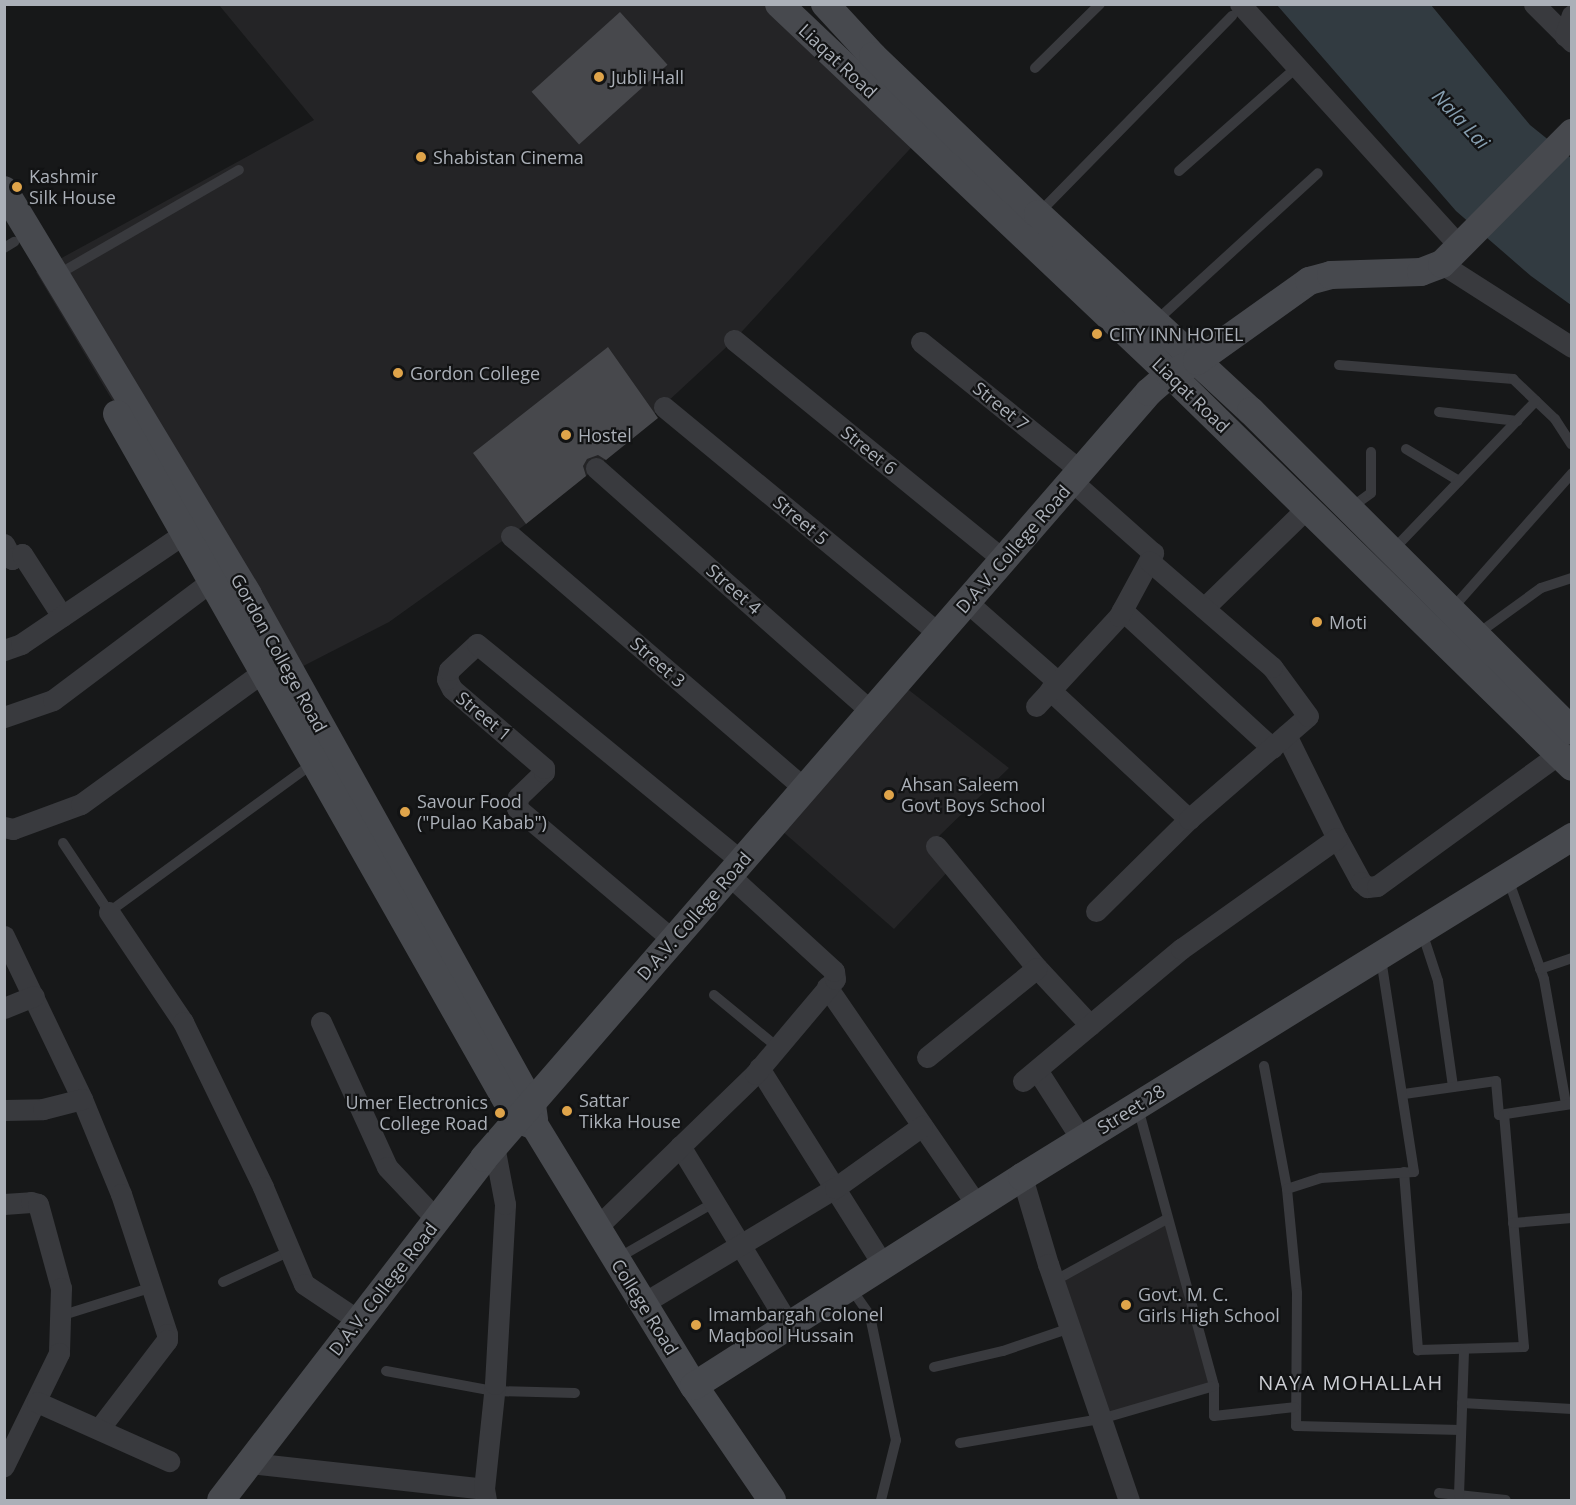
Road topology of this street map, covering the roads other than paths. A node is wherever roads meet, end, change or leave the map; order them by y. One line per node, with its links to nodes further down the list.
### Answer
1 (779, 4): 25 (street, Liaqat Road)
2 (825, 4): 15 (street, Liaqat Road)
3 (1100, 4): 9 (lane)
4 (1534, 4): 7 (street)
5 (1236, 10): 8 (street); 15 (lane)
6 (1572, 15): 7 (street)
7 (1568, 39)
8 (1297, 67): 12 (lane); 17 (street)
9 (1035, 68)
10 (1572, 133): 17 (street)
11 (239, 170): 18 (lane)
12 (1179, 171)
13 (1318, 173): 19 (lane)
14 (4, 190): 18 (street, Gordon College Road)
15 (1038, 214): 19 (street, Liaqat Road)
16 (8, 239): 39 (street, Gordon College Road)
17 (1451, 256): 22 (street); 23 (street, D.A.V. College Road)
18 (56, 275): 97 (street, Gordon College Road)
19 (1155, 322): 23 (street, Liaqat Road)
20 (734, 340): 43 (street, Street 6)
21 (921, 342): 35 (street, Street 7)
22 (1572, 347)
23 (1197, 361): 25 (street, D.A.V. College Road); 38 (street, Liaqat Road)
24 (1339, 365): 26 (lane)
25 (1170, 374): 35 (street, D.A.V. College Road); 37 (street, Liaqat Road)
26 (1536, 401): 29 (lane); 30 (lane)
27 (664, 407): 52 (street, Street 5)
28 (1439, 412): 29 (lane)
29 (1516, 422): 36 (lane)
30 (1570, 444)
31 (1406, 449): 36 (lane)
32 (1371, 452): 38 (lane)
33 (596, 468): 57 (street, Street 4)
34 (1572, 473): 50 (lane)
35 (1076, 476): 43 (street, D.A.V. College Road); 44 (street, Street 7)
36 (1459, 481): 42 (lane)
37 (1307, 508): 48 (street); 60 (street, Liaqat Road)
38 (1349, 509): 42 (street, Liaqat Road)
39 (185, 533): 46 (street, Gordon College Road); 51 (street)
40 (511, 536): 62 (street, Street 3)
41 (4, 544): 51 (street)
42 (1391, 551): 50 (street, Liaqat Road)
43 (1004, 560): 47 (street, D.A.V. College Road)
44 (1149, 561): 48 (street); 49 (street)
45 (1572, 578): 53 (lane)
46 (213, 580): 55 (street, Gordon College Road); 58 (street)
47 (967, 602): 52 (street, D.A.V. College Road); 56 (street)
48 (1204, 608): 59 (street)
49 (1122, 610): 56 (street); 59 (street)
50 (1451, 610): 53 (street, Liaqat Road)
51 (62, 616): 54 (street)
52 (939, 634): 57 (street, D.A.V. College Road)
53 (1476, 635): 60 (street, Liaqat Road)
54 (4, 650)
55 (264, 671): 61 (street, Gordon College Road); 64 (street)
56 (1048, 693): 63 (street)
57 (871, 711): 62 (street, D.A.V. College Road)
58 (4, 717)
59 (1279, 741): 63 (street); 66 (street)
60 (1567, 750): 66 (street)
61 (315, 761): 72 (lane); 97 (street, Gordon College Road)
62 (804, 788): 69 (street, D.A.V. College Road)
63 (1189, 819): 71 (street)
64 (4, 827)
65 (1572, 837): 70 (street, Street 28)
66 (1337, 838): 85 (street)
67 (63, 843): 72 (lane)
68 (936, 846): 78 (street)
69 (735, 868): 75 (street, D.A.V. College Road); 75 (street, Street 1); 80 (street)
70 (1508, 877): 73 (street, Street 28); 79 (lane)
71 (1096, 911)
72 (109, 912): 115 (street)
73 (1421, 930): 76 (street, Street 28); 90 (lane)
74 (4, 936): 82 (street)
75 (673, 940): 97 (street, D.A.V. College Road)
76 (1380, 955): 91 (lane); 94 (street, Street 28)
77 (1572, 958): 79 (lane)
78 (1038, 968): 85 (street); 87 (street)
79 (1540, 969): 93 (lane)
80 (827, 987): 86 (street); 98 (street)
81 (714, 995): 86 (lane)
82 (33, 996): 83 (street); 92 (street)
83 (4, 1008)
84 (321, 1022): 111 (street)
85 (1090, 1025): 99 (street)
86 (777, 1047): 89 (street)
87 (927, 1057)
88 (1264, 1066): 105 (lane)
89 (759, 1068): 101 (street); 104 (street)
90 (1454, 1087): 91 (lane); 96 (lane)
91 (1404, 1094): 102 (lane)
92 (82, 1099): 95 (street); 121 (street)
93 (1569, 1104): 96 (lane)
94 (1138, 1105): 99 (street, Street 28); 110 (lane)
95 (4, 1110)
96 (1504, 1115): 112 (lane)
97 (528, 1116): 100 (street, D.A.V. College Road); 113 (street, College Road)
98 (922, 1126): 104 (street); 108 (street)
99 (1082, 1140): 103 (street, Street 28)
100 (494, 1146): 111 (street, D.A.V. College Road); 132 (street)
101 (680, 1146): 106 (street); 113 (street)
102 (1404, 1172): 105 (lane); 127 (lane)
103 (1022, 1176): 108 (street, Street 28); 118 (street)
104 (835, 1188): 114 (street); 117 (street)
105 (1287, 1189): 136 (lane)
106 (715, 1202): 114 (street); 116 (lane)
107 (4, 1204): 123 (street)
108 (977, 1205): 117 (street, Street 28)
109 (1572, 1218): 112 (lane)
110 (1167, 1219): 118 (lane); 131 (lane)
111 (437, 1220): 124 (street, D.A.V. College Road)
112 (1513, 1222): 127 (lane)
113 (596, 1228): 116 (street, College Road)
114 (741, 1245): 122 (street); 125 (street)
115 (290, 1251): 119 (lane); 124 (street)
116 (615, 1260): 122 (street, College Road)
117 (883, 1265): 120 (street, Street 28)
118 (1054, 1281): 126 (street)
119 (223, 1282)
120 (849, 1286): 125 (street, Street 28); 150 (lane)
121 (150, 1288): 123 (lane); 139 (street)
122 (642, 1304): 130 (street, College Road)
123 (60, 1316): 134 (street)
124 (359, 1321): 143 (street, D.A.V. College Road)
125 (789, 1325): 130 (street, Street 28)
126 (1070, 1328): 128 (lane); 138 (street)
127 (1464, 1349): 135 (lane)
128 (934, 1367)
129 (386, 1371): 132 (lane)
130 (694, 1386): 149 (street, College Road)
131 (1214, 1386): 136 (lane); 138 (lane)
132 (494, 1391): 133 (lane); 145 (street)
133 (575, 1393)
134 (37, 1402): 139 (street); 144 (street)
135 (1462, 1403): 137 (lane); 140 (lane)
136 (1295, 1407): 140 (lane)
137 (1572, 1409)
138 (1101, 1419): 141 (lane); 151 (street)
139 (99, 1430): 142 (street)
140 (1461, 1430): 146 (lane)
141 (960, 1443)
142 (169, 1461)
143 (250, 1463): 145 (street); 148 (street, D.A.V. College Road)
144 (4, 1466)
145 (485, 1495)
146 (1459, 1495): 147 (lane); 152 (lane)
147 (1444, 1496)
148 (221, 1500)
149 (772, 1500)
150 (881, 1500)
151 (1129, 1500)
152 (1506, 1500)

